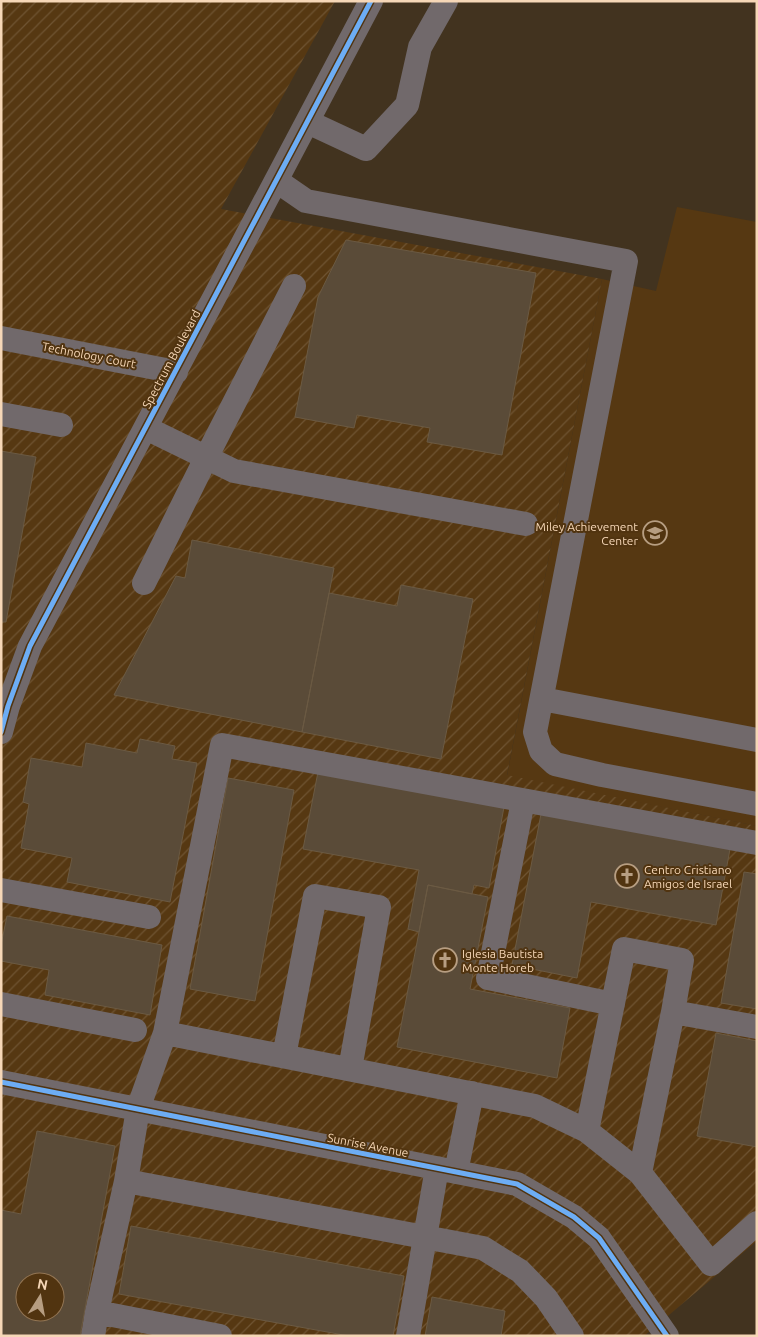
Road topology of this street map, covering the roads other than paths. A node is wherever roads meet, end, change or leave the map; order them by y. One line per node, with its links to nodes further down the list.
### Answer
1 (371, 1): 3 (street, Spectrum Boulevard)
2 (446, 1): 3 (street)
3 (308, 122): 4 (street, Spectrum Boulevard)
4 (277, 181): 7 (street, Spectrum Boulevard); 14 (street)
5 (294, 286): 11 (street)
6 (1, 338): 7 (street, Technology Court)
7 (176, 372): 10 (street, Spectrum Boulevard)
8 (1, 414): 9 (street)
9 (60, 424)
10 (146, 428): 11 (street); 15 (street, Spectrum Boulevard)
11 (206, 458): 12 (street); 13 (street)
12 (526, 524)
13 (144, 583)
14 (542, 700): 17 (street); 19 (street)
15 (4, 705): 16 (street, Spectrum Boulevard)
16 (1, 732)
17 (757, 740)
18 (523, 801): 20 (street); 24 (street); 28 (street)
19 (757, 804)
20 (757, 844)
21 (1, 890): 22 (street)
22 (149, 917)
23 (1, 1004): 27 (street)
24 (613, 1004): 25 (street); 34 (street)
25 (673, 1012): 26 (street); 36 (street)
26 (757, 1028)
27 (135, 1030)
28 (165, 1033): 29 (street); 33 (street)
29 (284, 1056): 30 (street); 30 (street)
30 (350, 1069): 32 (street)
31 (1, 1082): 33 (street, Sunrise Avenue)
32 (472, 1093): 34 (street); 35 (street)
33 (138, 1109): 35 (street, Sunrise Avenue); 37 (street)
34 (588, 1131): 36 (street)
35 (446, 1170): 39 (street); 45 (street, Sunrise Avenue)
36 (640, 1173): 38 (street)
37 (126, 1181): 39 (street); 40 (street)
38 (757, 1224)
39 (425, 1237): 43 (street); 44 (street)
40 (97, 1312): 41 (street); 42 (street)
41 (93, 1336)
42 (220, 1336)
43 (408, 1336)
44 (572, 1336)
45 (667, 1336)

